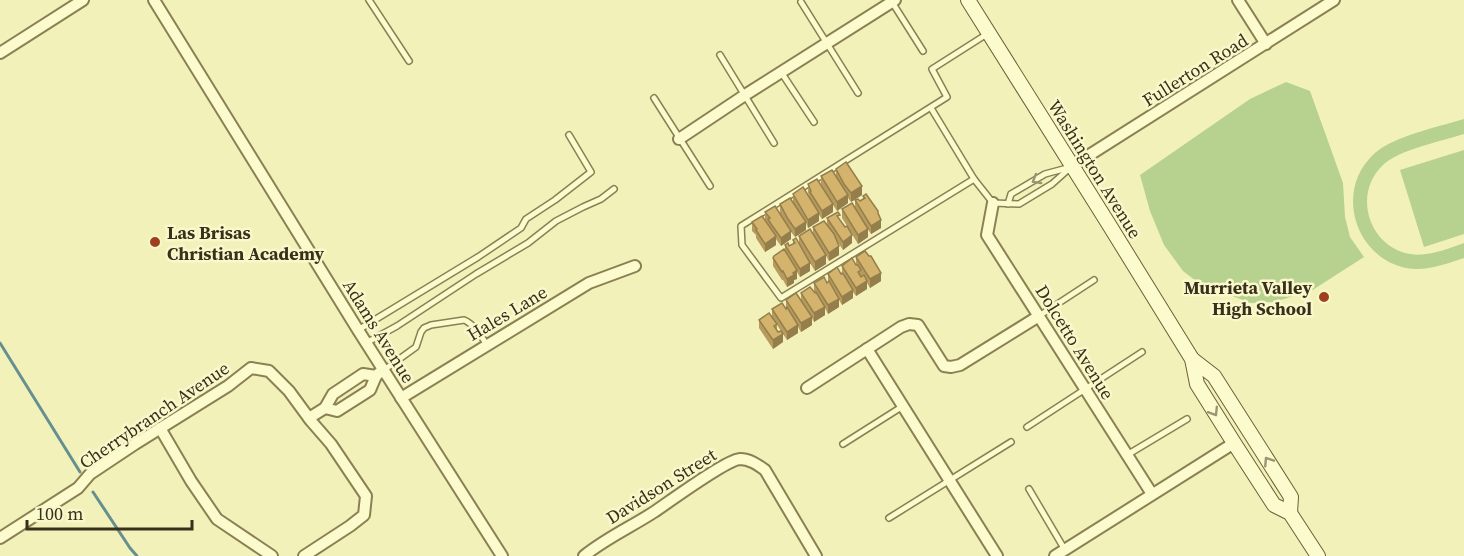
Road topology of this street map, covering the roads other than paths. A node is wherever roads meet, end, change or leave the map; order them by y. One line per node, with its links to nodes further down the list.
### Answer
1 (83, 0): 13 (street)
2 (154, 0): 34 (street, Adams Avenue)
3 (369, 0): 15 (lane)
4 (968, 0): 9 (main road, Washington Avenue)
5 (1238, 0): 11 (street)
6 (1334, 0): 11 (street, Fullerton Road)
7 (893, 1): 10 (street); 12 (lane)
8 (801, 2): 10 (lane)
9 (988, 33): 20 (lane); 25 (main road, Washington Avenue)
10 (827, 43): 16 (street); 17 (lane)
11 (1266, 44): 25 (street, Fullerton Road)
12 (923, 51)
13 (0, 53)
14 (720, 55): 18 (lane)
15 (409, 61)
16 (781, 72): 18 (street); 21 (lane)
17 (858, 93)
18 (745, 95): 23 (street); 24 (lane)
19 (654, 98): 23 (lane)
20 (931, 108): 26 (lane); 26 (lane)
21 (814, 122)
22 (569, 135): 34 (lane)
23 (679, 139): 27 (lane)
24 (774, 143)
25 (1072, 166): 30 (lane); 30 (lane, one-way to 30); 39 (main road, Washington Avenue)
26 (974, 178): 29 (lane)
27 (710, 186)
28 (614, 189): 35 (lane)
29 (993, 202): 30 (lane); 33 (street, Dolcetto Avenue)
30 (1008, 204)
31 (635, 266): 36 (street, Hales Lane)
32 (1094, 280): 33 (lane)
33 (1039, 316): 37 (street); 43 (street, Dolcetto Avenue)
34 (358, 330): 35 (street, Adams Avenue)
35 (366, 343): 40 (street, Adams Avenue)
36 (487, 345): 40 (lane); 44 (street, Hales Lane)
37 (867, 349): 42 (street); 46 (street)
38 (1142, 352): 43 (lane)
39 (1191, 358): 53 (main road, Washington Avenue, one-way to 53); 59 (main road, Washington Avenue, one-way to 39)
40 (380, 373): 41 (street); 44 (street, Adams Avenue); 45 (street)
41 (343, 387): 45 (street); 47 (street)
42 (807, 388)
43 (1086, 390): 50 (lane); 55 (street, Dolcetto Avenue)
44 (401, 398): 66 (street, Adams Avenue)
45 (353, 401): 47 (street)
46 (903, 406): 54 (lane); 56 (street)
47 (325, 408): 48 (street)
48 (309, 418): 51 (street, Cherrybranch Avenue); 65 (street)
49 (1187, 419): 55 (lane)
50 (1027, 427)
51 (160, 428): 61 (street, Cherrybranch Avenue); 64 (street)
52 (1011, 442): 56 (lane)
53 (1234, 443): 58 (street); 59 (main road, Washington Avenue)
54 (843, 444)
55 (1127, 455): 58 (street, Dolcetto Avenue)
56 (950, 480): 60 (lane); 63 (street)
57 (1029, 489): 62 (lane)
58 (1152, 494): 62 (street)
59 (1290, 513): 69 (main road, Washington Avenue)
60 (889, 518)
61 (0, 538)
62 (1060, 553)
63 (995, 555)
64 (272, 556)
65 (304, 556)
66 (502, 556)
67 (584, 556): 68 (street, Davidson Street)
68 (816, 556)
69 (1318, 556)

